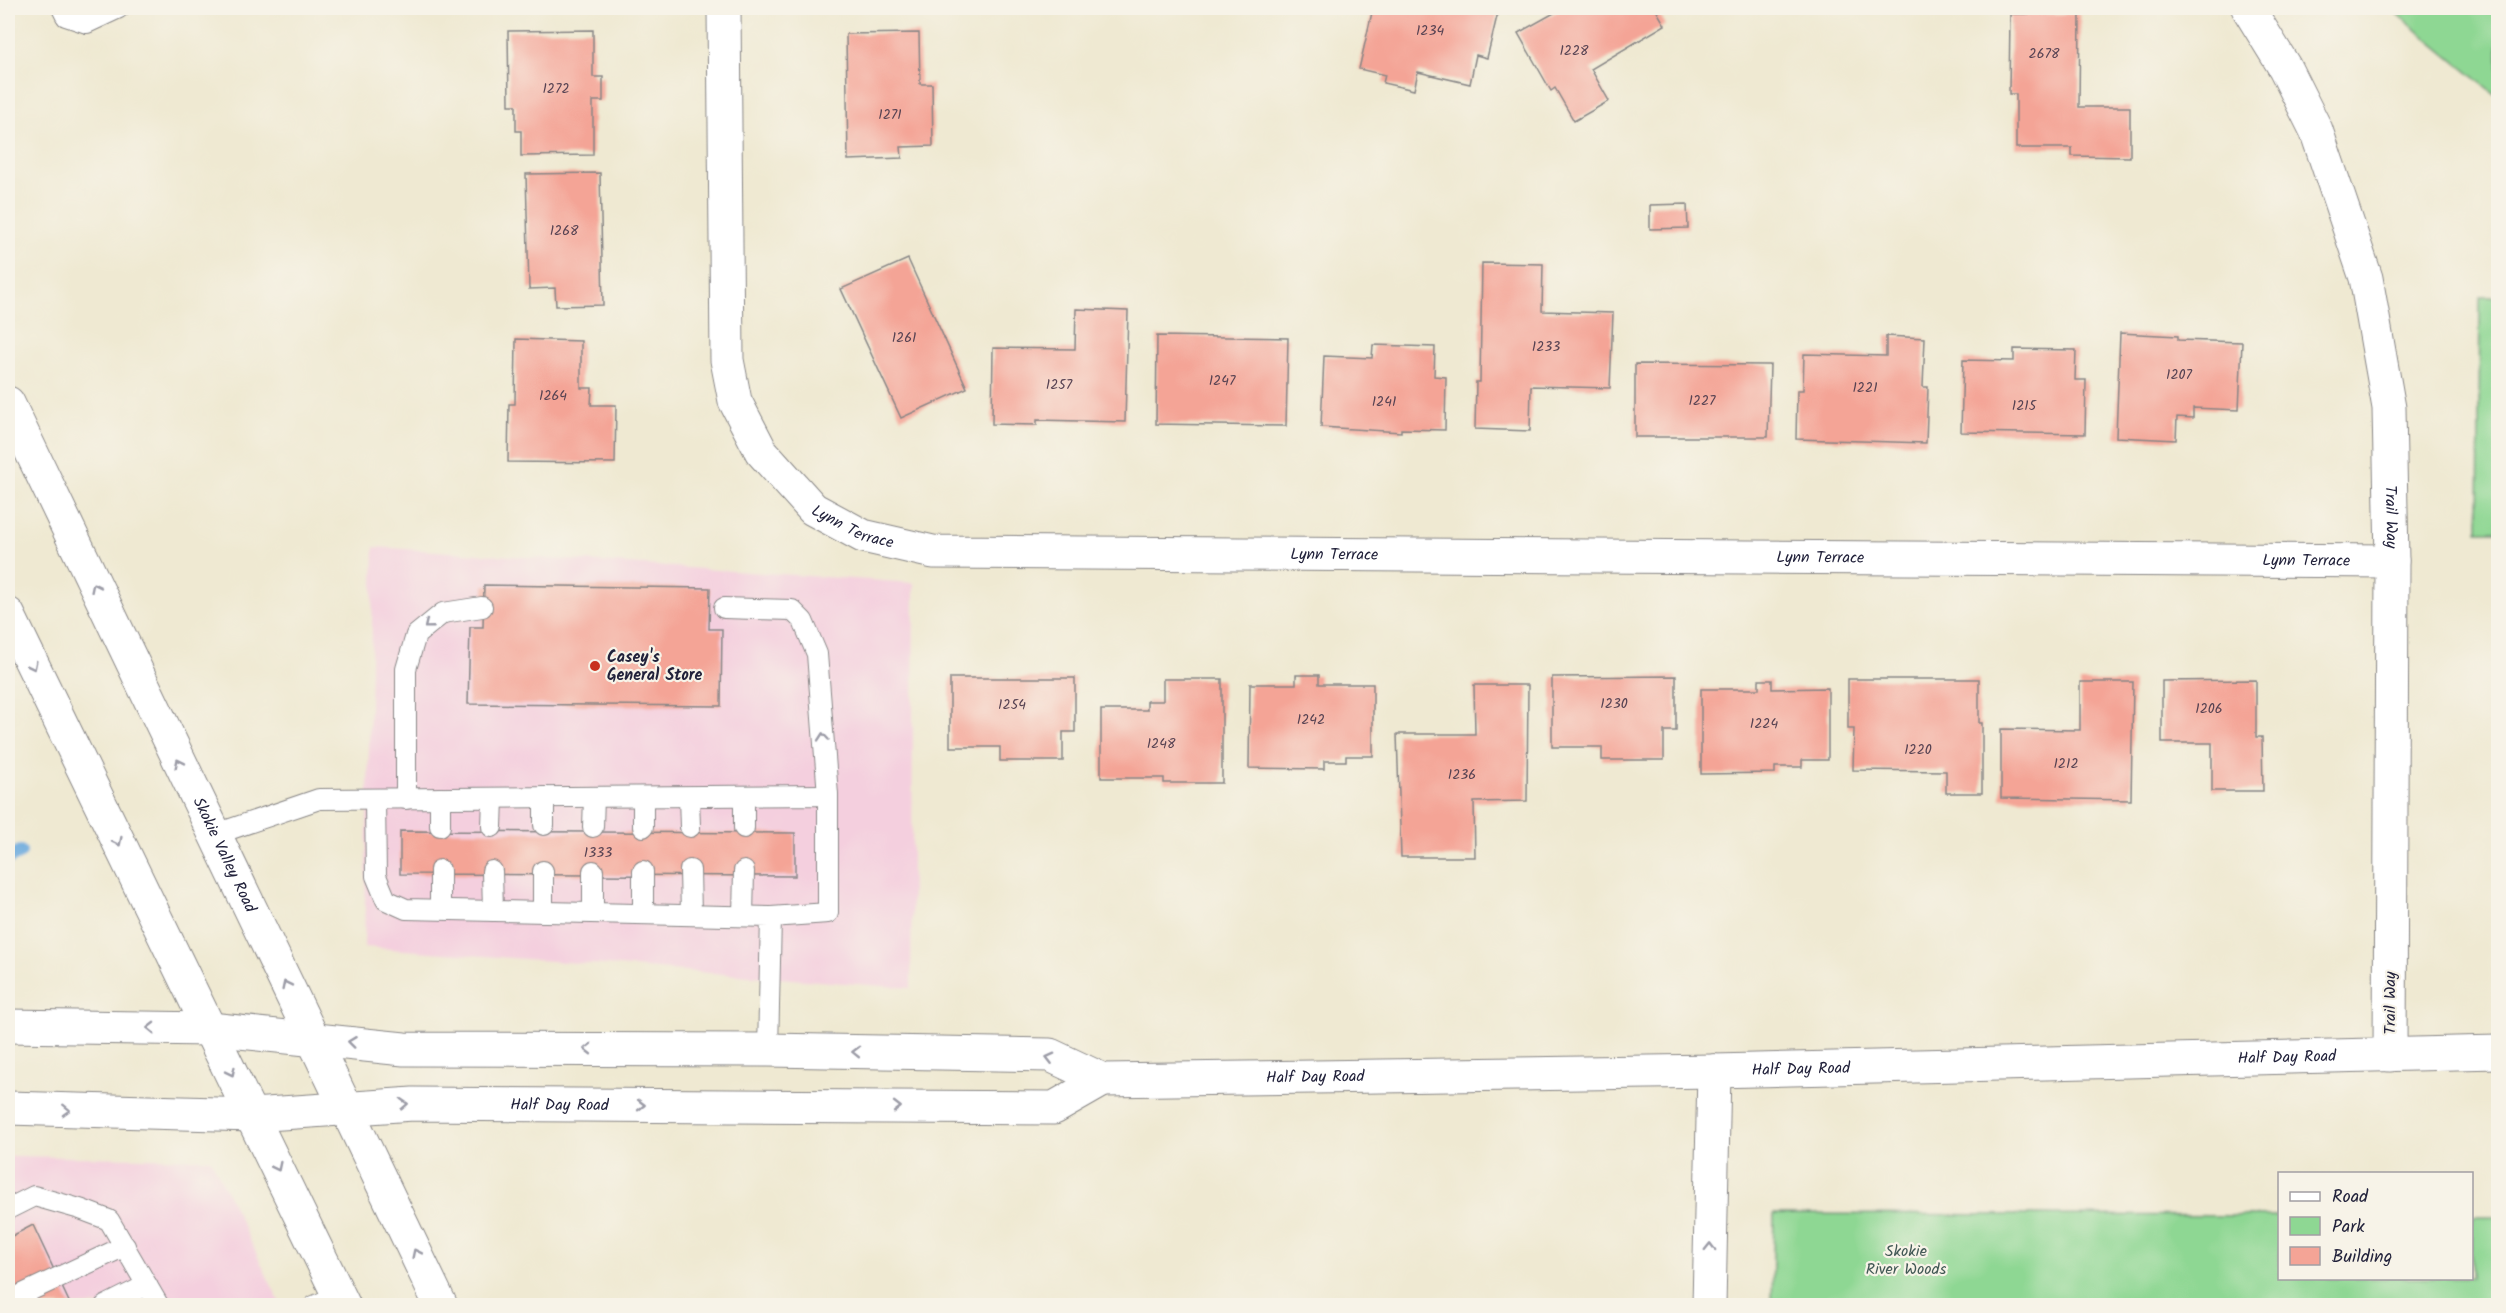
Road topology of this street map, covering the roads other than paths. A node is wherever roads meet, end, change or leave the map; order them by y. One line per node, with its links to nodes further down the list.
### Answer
1 (62, 8): 2 (lane)
2 (119, 8)
3 (724, 8): 6 (main road, Lynn Terrace)
4 (2248, 8): 6 (main road, Trail Way)
5 (8, 403): 27 (main road, Skokie Valley Road, one-way to 5)
6 (2392, 561): 48 (main road, Trail Way)
7 (482, 608): 19 (lane, one-way to 19)
8 (724, 608): 10 (lane, one-way to 8)
9 (8, 614): 44 (main road, one-way to 44)
10 (828, 795): 11 (lane); 42 (lane)
11 (744, 796): 15 (lane); 26 (lane)
12 (544, 797): 13 (lane); 17 (lane); 20 (lane)
13 (594, 797): 14 (lane); 23 (lane)
14 (643, 797): 15 (lane); 24 (lane)
15 (689, 797): 25 (lane)
16 (440, 798): 17 (lane); 19 (lane); 21 (lane)
17 (493, 798): 22 (lane)
18 (375, 799): 19 (lane); 27 (lane); 35 (lane)
19 (406, 799)
20 (544, 825)
21 (440, 826)
22 (492, 827)
23 (593, 827)
24 (643, 827)
25 (690, 827)
26 (744, 828)
27 (213, 835): 45 (main road, Skokie Valley Road, one-way to 27)
28 (440, 870): 35 (lane)
29 (690, 870): 40 (lane)
30 (492, 871): 36 (lane)
31 (543, 871): 37 (lane)
32 (593, 871): 38 (lane)
33 (644, 871): 39 (lane)
34 (744, 871): 41 (lane)
35 (440, 909): 36 (lane)
36 (493, 911): 37 (lane)
37 (543, 912): 38 (lane)
38 (593, 913): 39 (lane)
39 (643, 914): 40 (lane)
40 (691, 915): 41 (lane)
41 (743, 916): 42 (lane)
42 (771, 917): 46 (lane)
43 (8, 1026): 44 (main road, Half Day Road, one-way to 43)
44 (210, 1029): 45 (main road, Half Day Road); 53 (main road, one-way to 53)
45 (312, 1038): 46 (main road, Half Day Road, one-way to 45); 51 (main road, Skokie Valley Road)
46 (768, 1050): 50 (main road, Half Day Road, one-way to 46)
47 (2499, 1052): 48 (main road, Half Day Road)
48 (2390, 1055): 49 (main road, Half Day Road)
49 (1714, 1071): 50 (main road, Half Day Road); 62 (main road, one-way to 49)
50 (1103, 1080): 51 (main road, Half Day Road, one-way to 50)
51 (346, 1107): 53 (main road, Half Day Road); 61 (main road, Skokie Valley Road, one-way to 51)
52 (8, 1108): 53 (main road, Half Day Road, one-way to 53)
53 (252, 1115): 58 (main road, one-way to 58)
54 (8, 1209): 55 (lane)
55 (124, 1246): 56 (lane); 57 (lane)
56 (147, 1285): 59 (lane); 60 (lane)
57 (8, 1301)
58 (332, 1302)
59 (105, 1305)
60 (159, 1305)
61 (441, 1305)
62 (1709, 1305)

